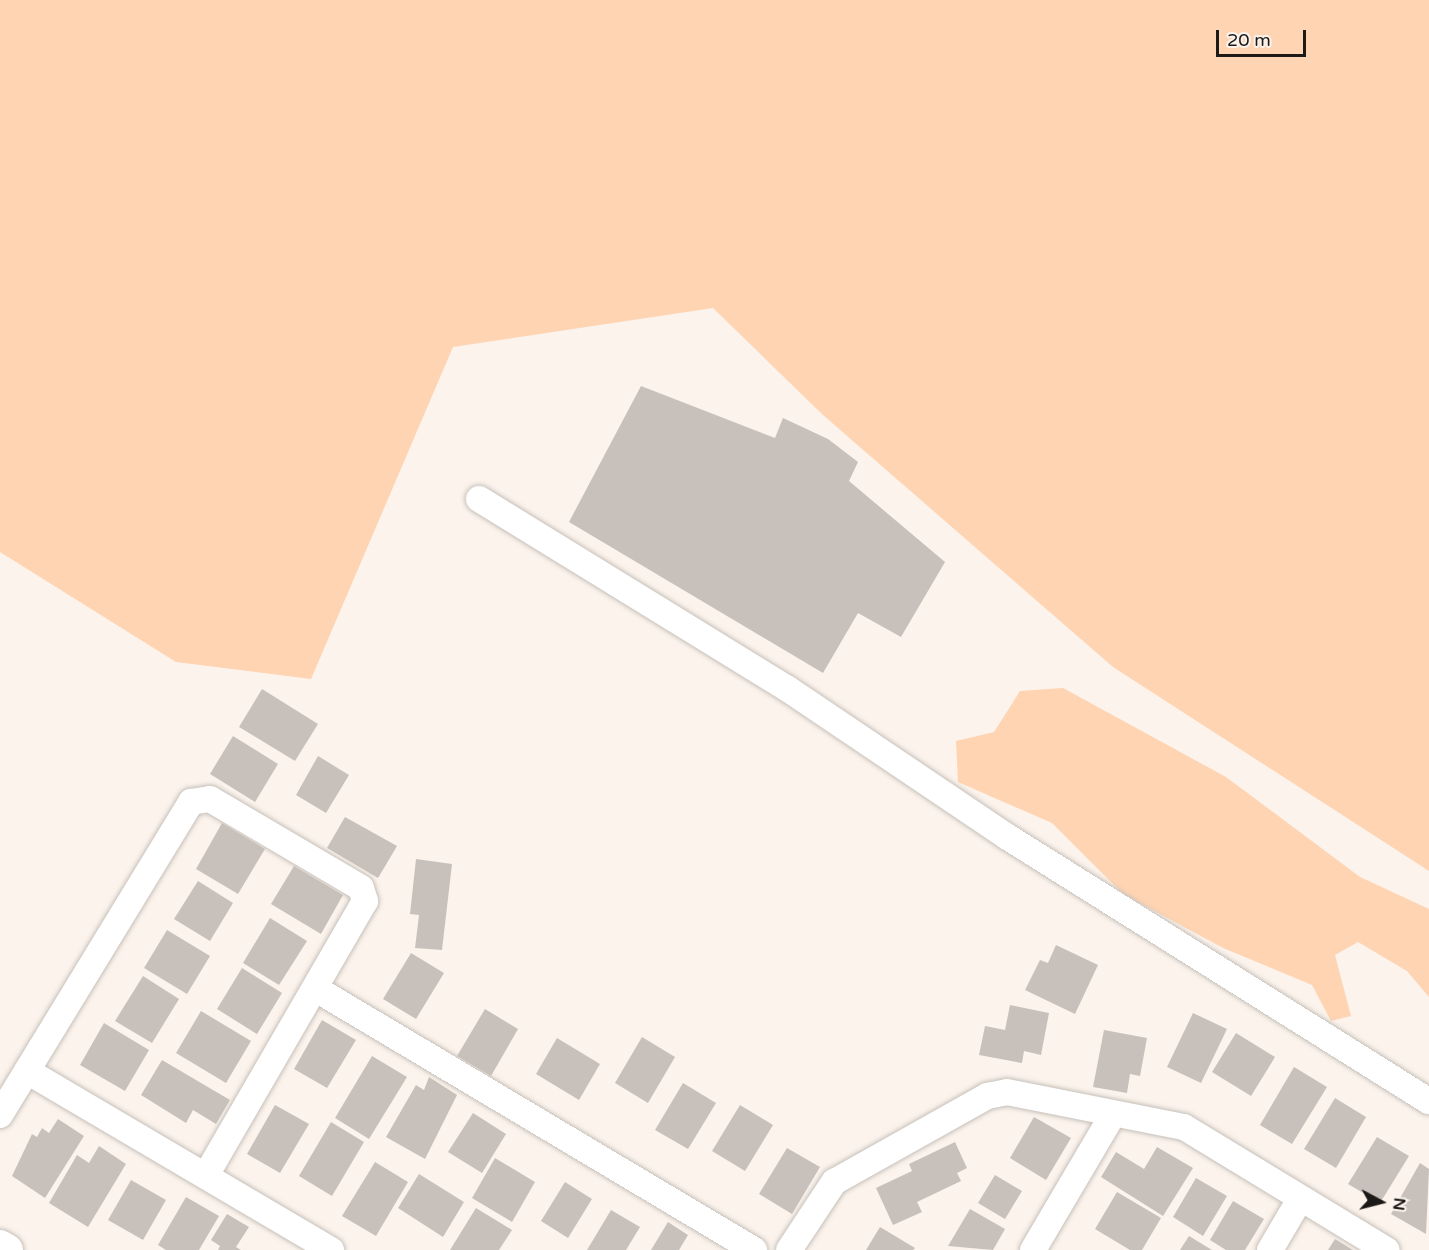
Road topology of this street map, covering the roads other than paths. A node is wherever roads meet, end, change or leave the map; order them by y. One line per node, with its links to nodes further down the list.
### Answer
1 (479, 499): 4 (street)
2 (316, 988): 3 (street); 7 (street); 12 (street)
3 (27, 1071): 6 (street); 7 (street)
4 (1429, 1101)
5 (1113, 1114): 8 (street); 13 (street); 14 (street)
6 (0, 1115)
7 (206, 1175): 11 (street)
8 (1300, 1199): 15 (street); 16 (street)
9 (0, 1246): 10 (street)
10 (7, 1250)
11 (332, 1250)
12 (754, 1250)
13 (789, 1250)
14 (1033, 1250)
15 (1270, 1250)
16 (1386, 1250)

